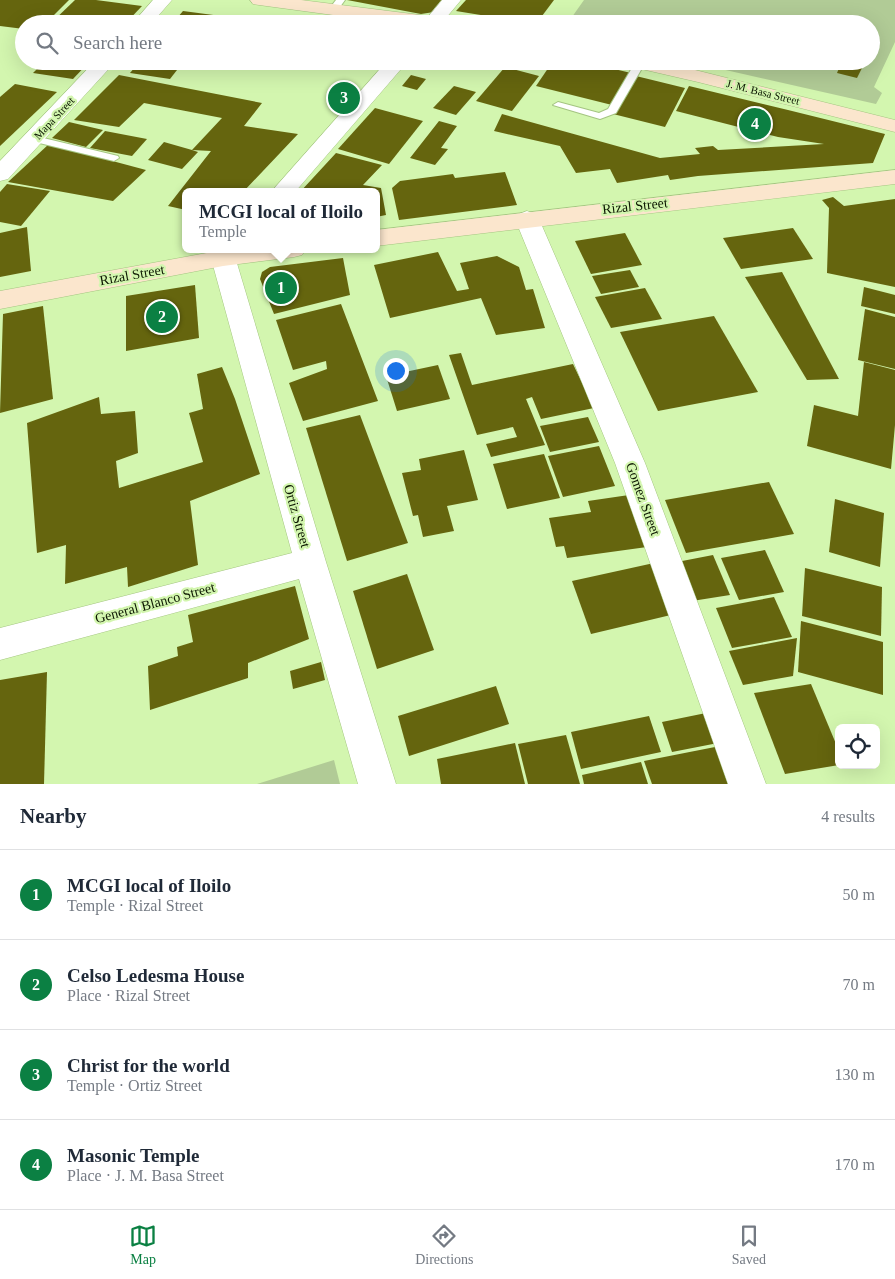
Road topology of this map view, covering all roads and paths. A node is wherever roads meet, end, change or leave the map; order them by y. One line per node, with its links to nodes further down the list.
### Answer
1 (163, 0): 5 (street)
2 (266, 0): 4 (main road)
3 (452, 0): 7 (street)
4 (338, 4): 6 (main road)
5 (149, 15)
6 (395, 15)
7 (442, 15)
8 (98, 70): 14 (street, Mapa Street)
9 (390, 70): 18 (street)
10 (632, 70): 12 (lane)
11 (673, 70): 13 (main road, J. M. Basa Street)
12 (558, 105)
13 (895, 126)
14 (35, 139): 15 (lane); 16 (street, Mapa Street)
15 (114, 158)
16 (0, 174)
17 (895, 177): 19 (main road, Rizal Street)
18 (286, 188)
19 (527, 219): 20 (main road, Rizal Street); 27 (street, Gomez Street)
20 (380, 237)
21 (241, 253): 22 (main road, Rizal Street)
22 (228, 254): 23 (main road, Rizal Street); 24 (street, Ortiz Street)
23 (0, 300)
24 (310, 562): 25 (street, General Blanco Street); 26 (street, Ortiz Street)
25 (0, 644)
26 (377, 784)
27 (747, 784)

